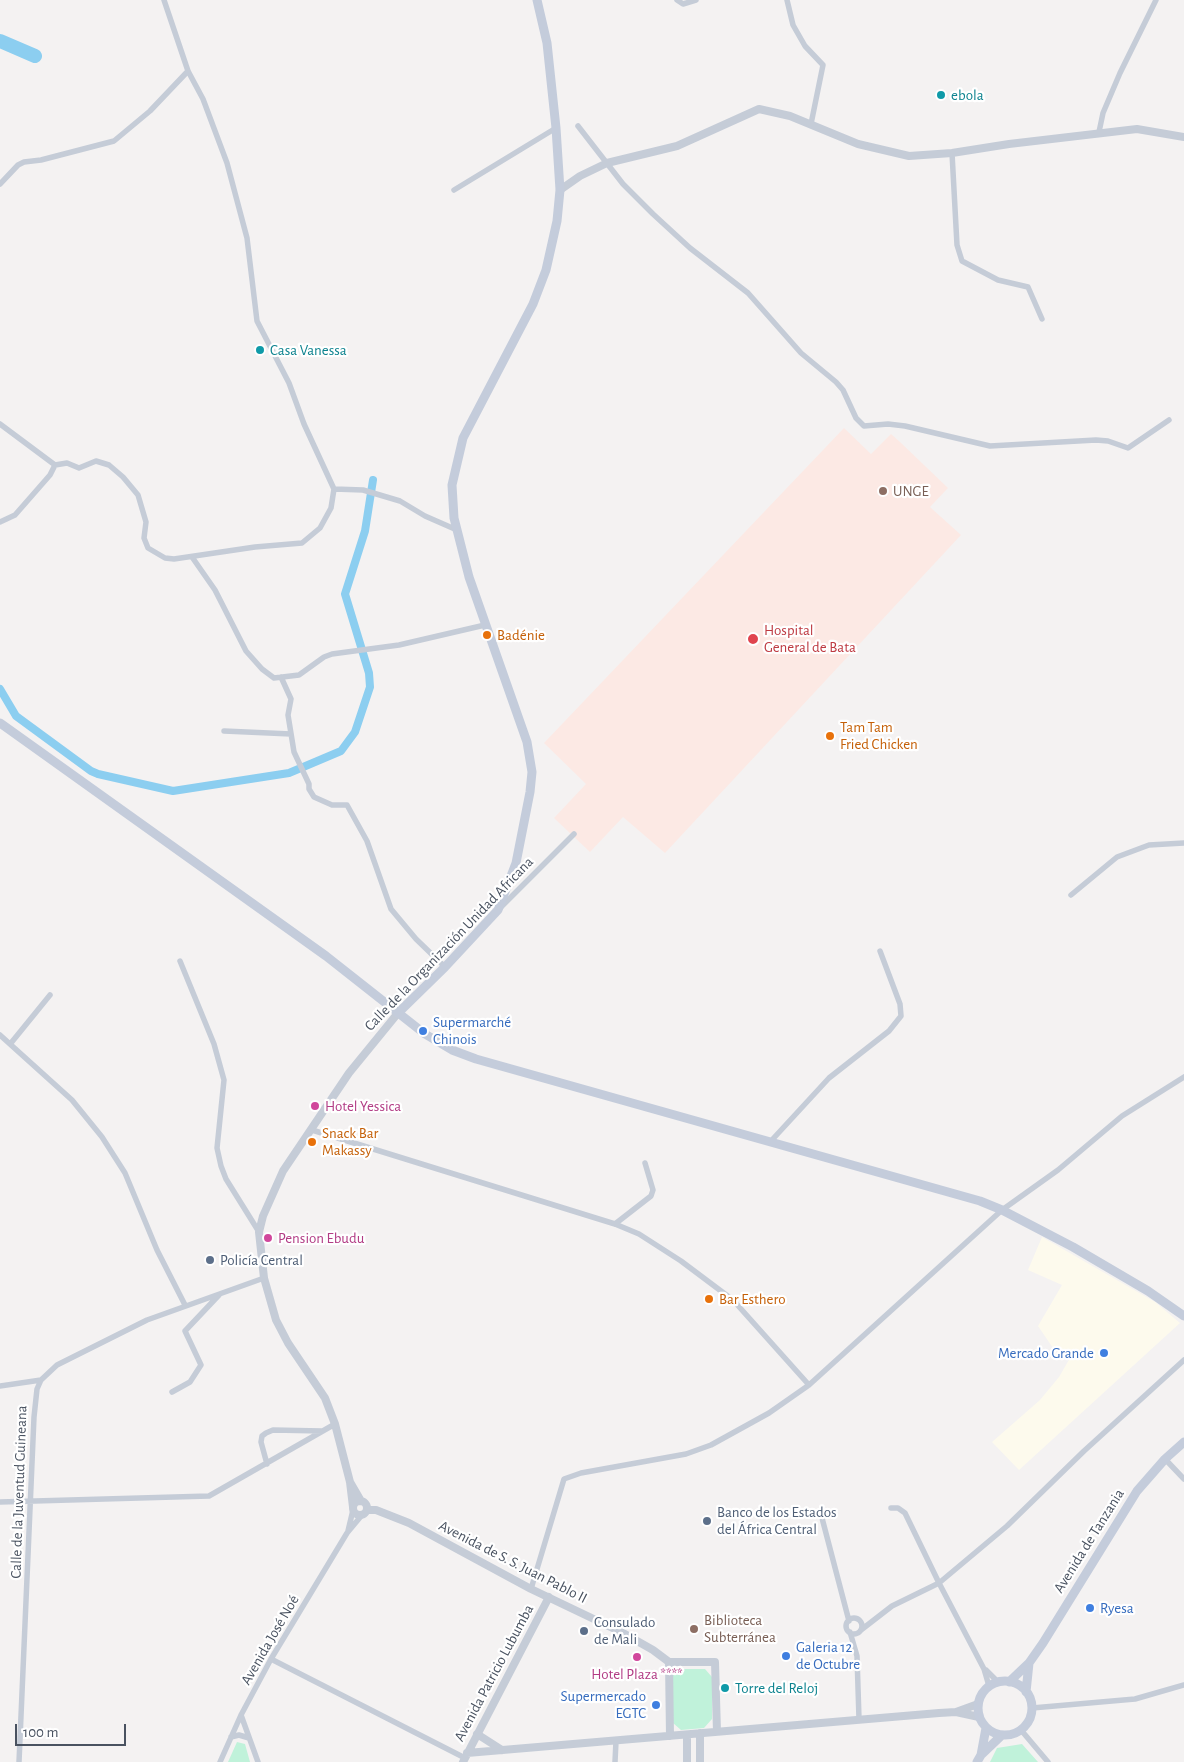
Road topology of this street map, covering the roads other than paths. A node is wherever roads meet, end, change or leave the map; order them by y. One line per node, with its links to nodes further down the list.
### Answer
1 (164, 0): 7 (street)
2 (537, 0): 10 (main road)
3 (677, 0): 4 (street)
4 (696, 0)
5 (787, 0): 8 (street)
6 (1156, 0): 11 (street)
7 (188, 71): 15 (street); 22 (street)
8 (811, 124): 13 (street); 14 (street)
9 (578, 126): 14 (street)
10 (556, 128): 16 (street); 17 (main road)
11 (1099, 132): 12 (street); 13 (street)
12 (1184, 137)
13 (952, 153): 18 (street)
14 (608, 163): 17 (street); 19 (street)
15 (0, 184)
16 (454, 190)
17 (560, 190): 24 (main road)
18 (1042, 319)
19 (1169, 420)
20 (0, 424): 21 (street)
21 (55, 465): 23 (street); 25 (street)
22 (334, 489): 24 (street); 25 (street)
23 (0, 522)
24 (457, 530): 26 (main road)
25 (192, 557): 27 (street)
26 (485, 625): 27 (street); 34 (main road)
27 (281, 677): 30 (street)
28 (0, 723): 39 (main road)
29 (224, 731): 30 (street)
30 (291, 734): 37 (street)
31 (574, 834): 34 (street, Calle de la Organización Unidad Africana)
32 (1184, 843): 33 (street)
33 (1071, 895)
34 (498, 910): 37 (main road, Calle de la Organización Unidad Africana)
35 (880, 951): 44 (street)
36 (180, 961): 48 (street)
37 (446, 967): 39 (main road, Calle de la Organización Unidad Africana)
38 (50, 995): 41 (street)
39 (398, 1013): 43 (street, Calle de la Organización Unidad Africana); 44 (main road)
40 (0, 1035): 41 (street)
41 (11, 1043): 51 (street)
42 (1184, 1077): 46 (street)
43 (312, 1130): 47 (street); 48 (street, Calle de la Organización Unidad Africana)
44 (771, 1141): 46 (main road)
45 (645, 1163): 47 (street)
46 (1002, 1210): 52 (main road); 55 (street)
47 (615, 1224): 55 (street)
48 (259, 1232): 49 (street, Calle de la Organización Unidad Africana)
49 (264, 1278): 50 (street); 58 (street, Calle de la Organización Unidad Africana)
50 (221, 1293): 51 (street); 57 (street)
51 (185, 1305): 54 (street)
52 (1184, 1316)
53 (1184, 1360): 73 (street)
54 (41, 1380): 56 (street); 65 (street, Calle de la Juventud Guineana)
55 (808, 1384): 74 (street)
56 (0, 1386)
57 (172, 1392)
58 (335, 1424): 59 (street); 64 (street, Calle de la Organización Unidad Africana)
59 (323, 1431): 62 (street); 62 (street)
60 (1184, 1442): 61 (main road, Avenida de Tanzania)
61 (1165, 1459): 63 (street); 84 (main road, Avenida de Tanzania)
62 (267, 1464): 65 (street)
63 (1184, 1479)
64 (350, 1482): 66 (street, Calle de la Organización Unidad Africana); 69 (street, Calle de la Organización Unidad Africana)
65 (32, 1501): 67 (street); 109 (street, Calle de la Juventud Guineana)
66 (361, 1501): 69 (street); 70 (street)
67 (0, 1502)
68 (891, 1508): 73 (street)
69 (353, 1509): 70 (street); 72 (street, Avenida José Noé)
70 (364, 1513): 72 (street, Avenida José Noé); 74 (street, Avenida de S. S. Juan Pablo II)
71 (822, 1518): 78 (street)
72 (347, 1533): 82 (street, Avenida José Noé)
73 (939, 1582): 76 (street); 86 (street)
74 (531, 1589): 75 (street, Avenida de S. S. Juan Pablo II)
75 (549, 1597): 83 (street, Avenida de S. S. Juan Pablo II); 99 (street, Avenida Patricio Lubumba)
76 (874, 1618): 77 (street); 79 (street)
77 (858, 1619): 78 (street); 79 (street)
78 (849, 1621): 80 (street)
79 (861, 1630): 80 (street); 81 (street)
80 (850, 1632): 81 (street)
81 (857, 1650): 94 (street)
82 (271, 1659): 92 (street, Avenida José Noé); 107 (street)
83 (669, 1662): 97 (street); 102 (street)
84 (1029, 1663): 85 (main road, Avenida de Tanzania); 88 (main road, Avenida de Tanzania)
85 (1009, 1682): 86 (main road); 88 (main road)
86 (994, 1684): 89 (main road)
87 (1184, 1687): 90 (street)
88 (1026, 1692): 90 (main road)
89 (978, 1704): 91 (street); 93 (main road)
90 (1032, 1708): 96 (main road)
91 (956, 1712): 93 (street); 94 (street)
92 (242, 1715): 103 (street, Avenida José Noé); 104 (street)
93 (979, 1717): 95 (main road)
94 (859, 1719): 97 (street)
95 (986, 1728): 101 (main road); 108 (main road)
96 (1022, 1730): 101 (main road); 115 (street)
97 (717, 1732): 98 (street)
98 (700, 1733): 100 (street); 114 (street)
99 (477, 1734): 106 (street); 107 (street, Avenida Patricio Lubumba)
100 (687, 1735): 102 (street); 113 (street)
101 (1002, 1735): 108 (main road)
102 (670, 1736): 105 (street)
103 (231, 1737): 104 (street); 110 (street, Avenida José Noé)
104 (249, 1738): 111 (street)
105 (616, 1741): 106 (street); 112 (street)
106 (502, 1750): 107 (street)
107 (465, 1758)
108 (979, 1758)
109 (19, 1762)
110 (220, 1762)
111 (258, 1762)
112 (616, 1762)
113 (687, 1762)
114 (700, 1762)
115 (1048, 1762)

